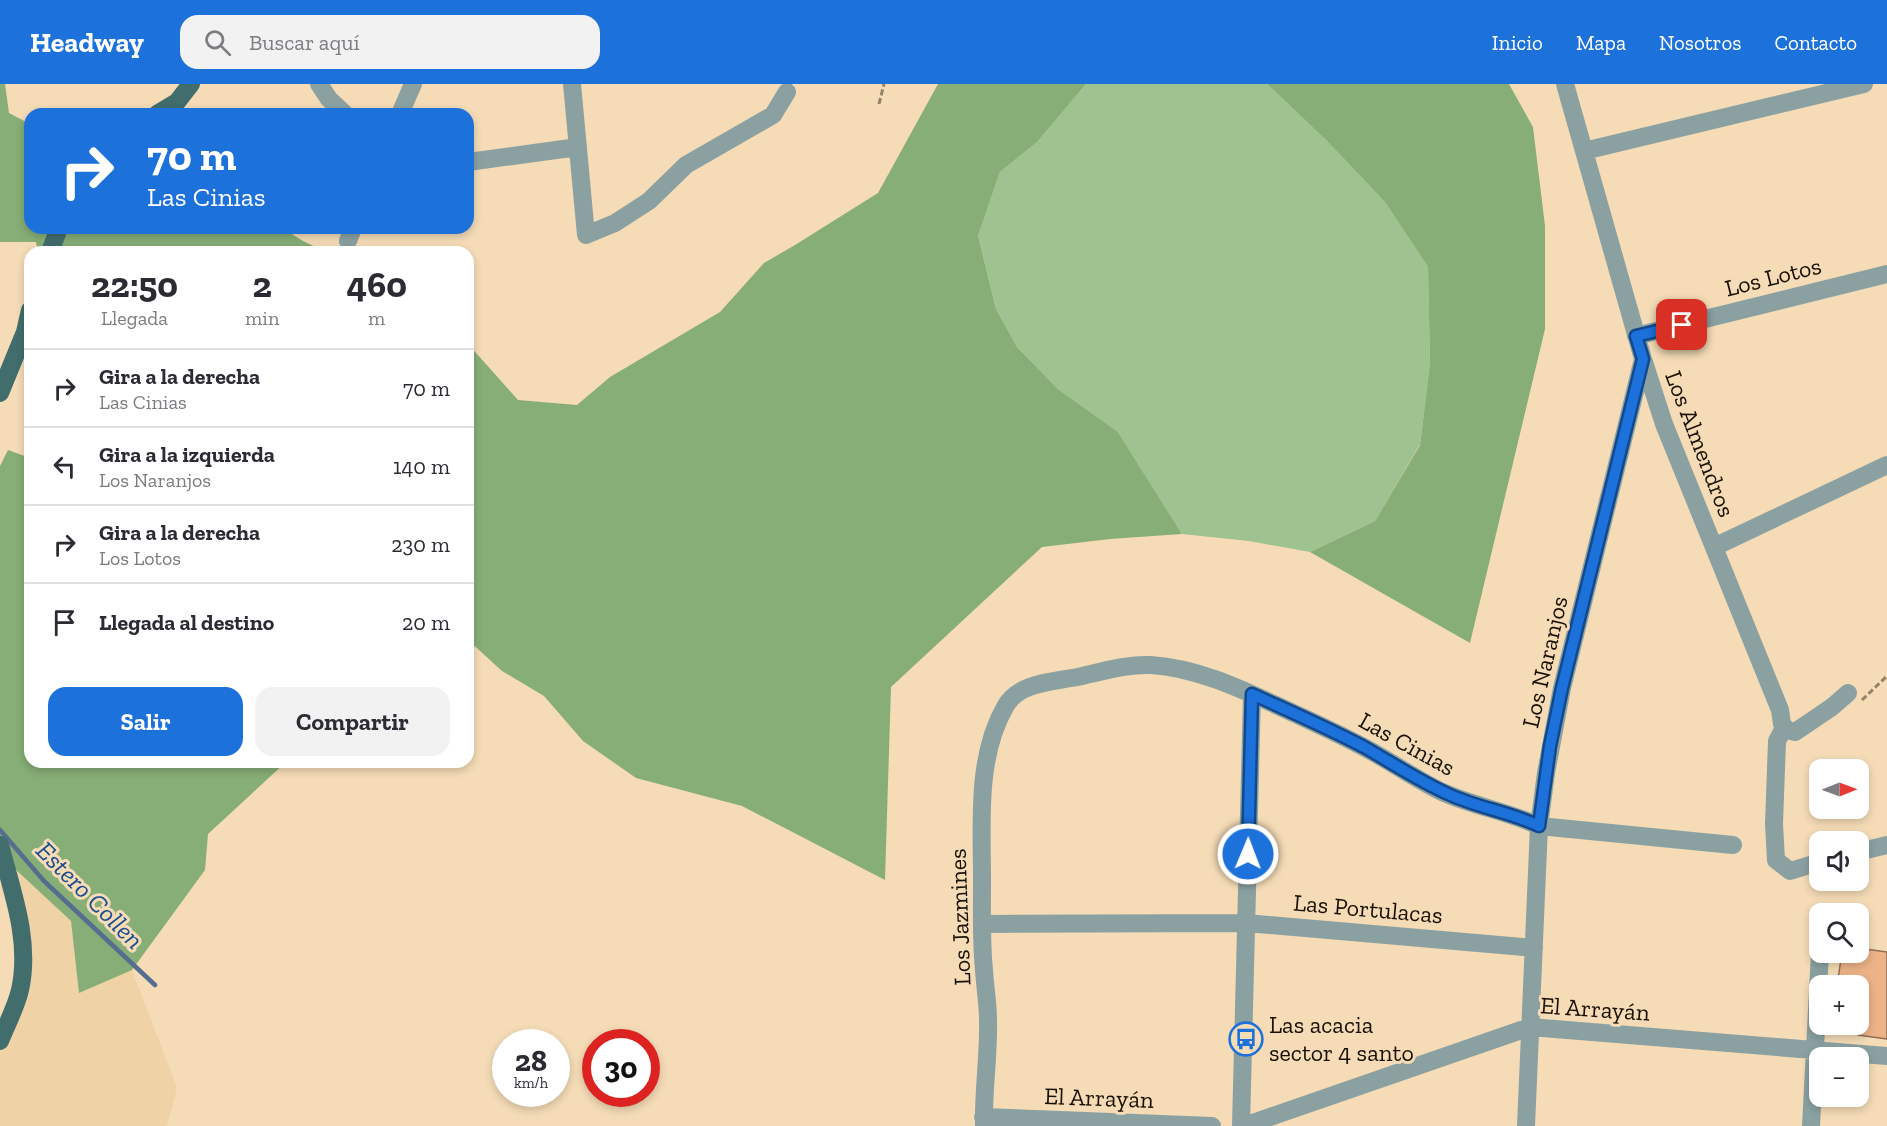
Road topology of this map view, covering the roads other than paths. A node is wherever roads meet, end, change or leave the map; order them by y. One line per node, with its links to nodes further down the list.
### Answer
1 (191, 84): 8 (main road)
2 (319, 84): 9 (street)
3 (412, 84): 10 (street)
4 (572, 84): 11 (street)
5 (1565, 84): 12 (street, Los Almendros)
6 (1864, 84): 12 (street)
7 (787, 92): 11 (street)
8 (167, 108)
9 (339, 108)
10 (402, 108)
11 (578, 147): 13 (street)
12 (1584, 151): 15 (street, Los Almendros)
13 (474, 161)
14 (1887, 274): 15 (street, Los Lotos)
15 (1636, 336): 17 (street, Los Almendros)
16 (24, 337): 18 (main road)
17 (1643, 359): 20 (street, Los Almendros); 25 (street, Los Naranjos)
18 (0, 393)
19 (1887, 465): 20 (street)
20 (1714, 547): 24 (street, Los Almendros)
21 (1848, 693): 24 (street)
22 (1252, 694): 23 (street, Las Cinias); 25 (street, Las Cinias); 31 (street)
23 (1004, 709): 32 (street, Los Jazmines)
24 (1784, 728): 30 (street)
25 (1539, 826): 27 (street, Las Cinias); 33 (street, Los Naranjos)
26 (0, 845): 36 (main road)
27 (1733, 845)
28 (1887, 845): 29 (street)
29 (1869, 849)
30 (1809, 865)
31 (1246, 922): 32 (street, Las Portulacas); 33 (street, Las Portulacas); 44 (street)
32 (982, 924): 42 (street, Los Jazmines)
33 (1534, 948): 35 (street, Los Naranjos)
34 (1820, 963): 37 (street)
35 (1530, 1027): 38 (street, El Arrayán); 44 (street, El Arrayán); 45 (street, Los Naranjos)
36 (0, 1041)
37 (1815, 1047)
38 (1809, 1050)
39 (1869, 1054): 40 (street, El Arrayán)
40 (1887, 1056)
41 (1812, 1107): 46 (street)
42 (984, 1122): 43 (street, El Arrayán)
43 (1212, 1126)
44 (1243, 1126)
45 (1526, 1126)
46 (1811, 1126)

